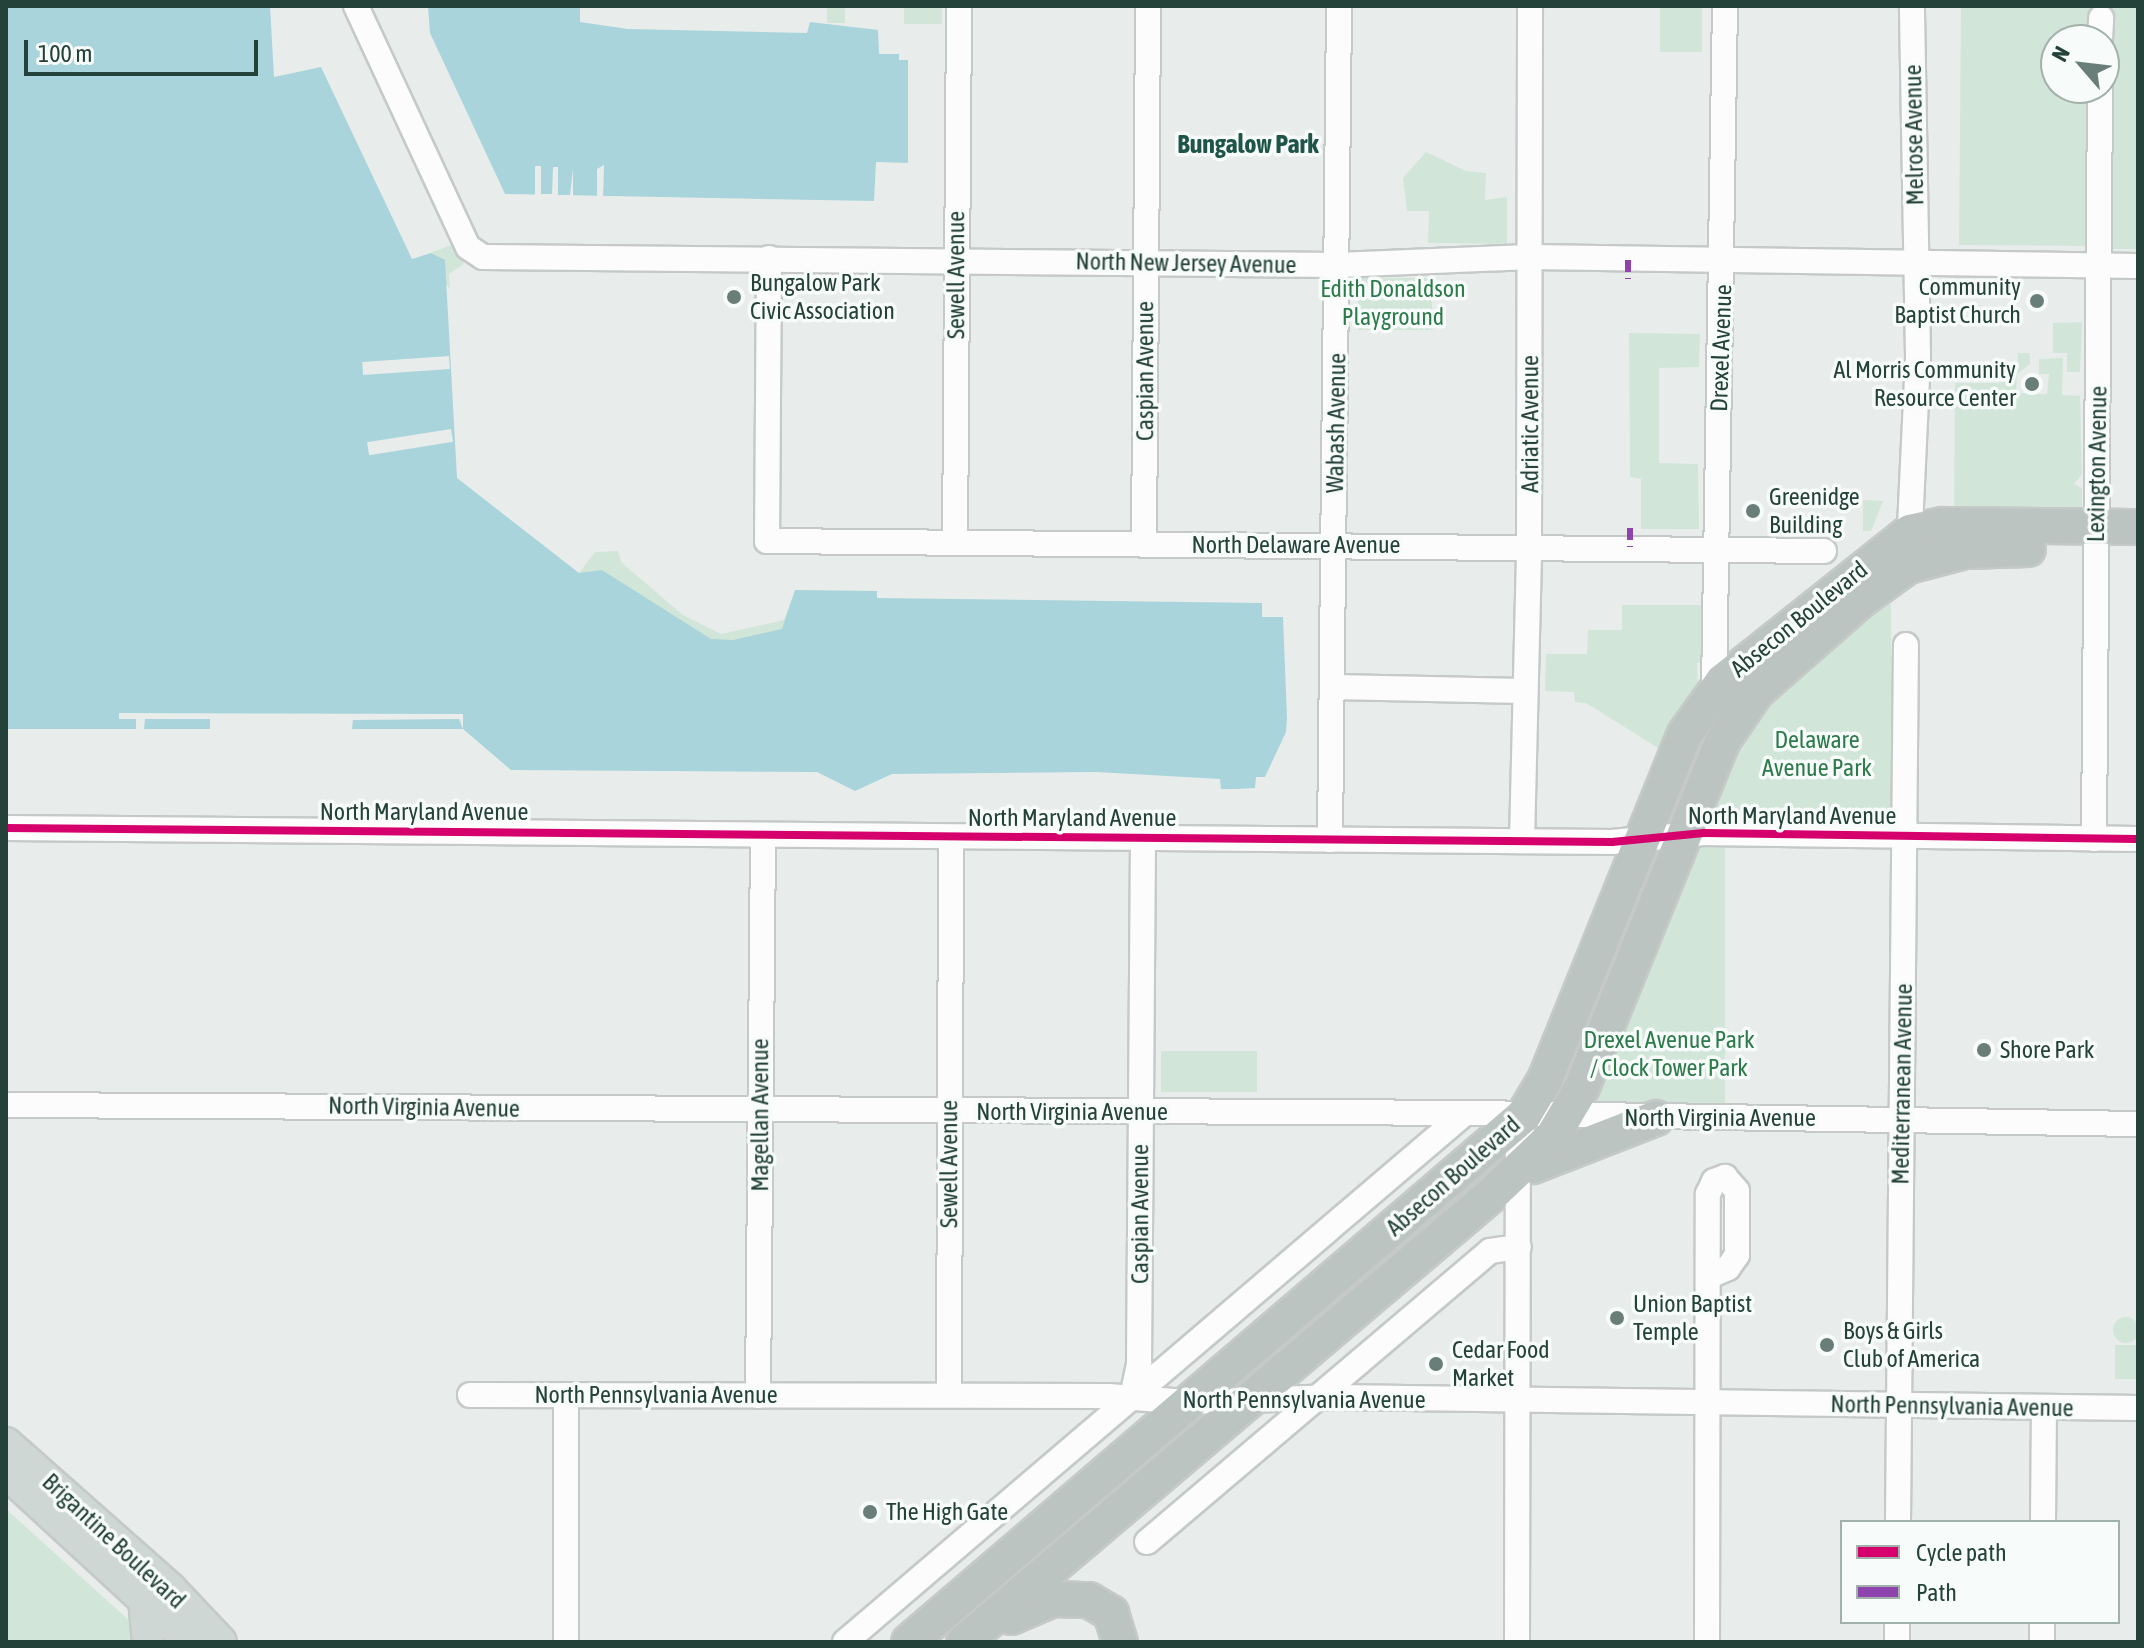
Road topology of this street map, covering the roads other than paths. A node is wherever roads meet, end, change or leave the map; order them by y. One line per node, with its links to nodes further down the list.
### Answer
1 (356, 6): 10 (street, North New Jersey Avenue)
2 (959, 6): 11 (street, Sewell Avenue)
3 (1148, 6): 12 (street, Caspian Avenue)
4 (1339, 6): 15 (street, Wabash Avenue)
5 (1530, 6): 9 (street, Adriatic Avenue)
6 (1725, 6): 13 (street, Drexel Avenue)
7 (1912, 6): 14 (street, Melrose Avenue)
8 (2100, 104): 16 (street, Lexington Avenue)
9 (1531, 257): 13 (street, North New Jersey Avenue); 15 (street, North New Jersey Avenue); 23 (street, Adriatic Avenue)
10 (769, 258): 11 (street, North New Jersey Avenue); 21 (street, North Delaware Avenue)
11 (956, 259): 12 (street, North New Jersey Avenue); 21 (street, Sewell Avenue)
12 (1146, 262): 15 (street, North New Jersey Avenue); 22 (street, Caspian Avenue)
13 (1723, 262): 14 (street, North New Jersey Avenue); 25 (street, Drexel Avenue)
14 (1916, 264): 16 (street, North New Jersey Avenue); 19 (street)
15 (1338, 265): 24 (street, Wabash Avenue)
16 (2099, 266): 17 (street, North New Jersey Avenue); 20 (street, Lexington Avenue)
17 (2138, 266)
18 (2138, 527): 20 (highway)
19 (1910, 532): 20 (highway); 28 (street); 31 (highway, Absecon Boulevard)
20 (2096, 539): 27 (highway); 28 (highway); 39 (street, Lexington Avenue)
21 (955, 543): 22 (street, North Delaware Avenue)
22 (1144, 544): 24 (street, North Delaware Avenue)
23 (1529, 545): 24 (street, North Delaware Avenue); 25 (street, North Delaware Avenue); 32 (street, Adriatic Avenue)
24 (1335, 546): 30 (street, Wabash Avenue)
25 (1715, 549): 26 (street, North Delaware Avenue); 31 (street, Drexel Avenue)
26 (1824, 551)
27 (2138, 551)
28 (1908, 566): 35 (highway, Absecon Boulevard)
29 (1906, 645): 37 (street, Mediterranean Avenue)
30 (1335, 687): 32 (street); 41 (street, Wabash Avenue)
31 (1714, 689): 42 (highway, Absecon Boulevard)
32 (1523, 691): 43 (street, Adriatic Avenue)
33 (6, 828): 34 (street, North Maryland Avenue)
34 (763, 835): 36 (street, North Maryland Avenue); 45 (street, Magellan Avenue)
35 (1684, 835): 37 (street, North Maryland Avenue); 42 (street, North Maryland Avenue); 50 (highway, Absecon Boulevard)
36 (951, 837): 38 (street, North Maryland Avenue); 46 (street, Sewell Avenue)
37 (1904, 837): 39 (street, North Maryland Avenue); 52 (street, Mediterranean Avenue)
38 (1143, 838): 41 (street, North Maryland Avenue); 47 (street, Caspian Avenue)
39 (2094, 839): 40 (street, North Maryland Avenue)
40 (2138, 839)
41 (1330, 840): 43 (street, North Maryland Avenue)
42 (1642, 840): 43 (street, North Maryland Avenue); 49 (highway, Absecon Boulevard)
43 (1522, 841)
44 (6, 1105): 45 (street, North Virginia Avenue)
45 (759, 1111): 46 (street, North Virginia Avenue); 60 (street, Magellan Avenue)
46 (949, 1112): 47 (street, North Virginia Avenue); 59 (street, Sewell Avenue)
47 (1140, 1112): 48 (street, North Virginia Avenue); 61 (street, Caspian Avenue)
48 (1465, 1113): 49 (street, North Virginia Avenue); 61 (street)
49 (1524, 1115): 50 (street, North Virginia Avenue); 54 (street); 64 (highway, Absecon Boulevard)
50 (1567, 1116): 51 (street, North Virginia Avenue); 54 (highway, Absecon Boulevard)
51 (1656, 1118): 52 (street, North Virginia Avenue); 54 (highway)
52 (1901, 1118): 53 (street, North Virginia Avenue); 67 (street, Mediterranean Avenue)
53 (2138, 1124)
54 (1518, 1172): 55 (street); 65 (highway, Absecon Boulevard)
55 (1519, 1247): 62 (street); 63 (street)
56 (1710, 1276): 66 (street)
57 (470, 1395): 58 (street, North Pennsylvania Avenue)
58 (566, 1395): 60 (street, North Pennsylvania Avenue); 80 (street)
59 (949, 1395): 60 (street, North Pennsylvania Avenue); 61 (street, North Pennsylvania Avenue)
60 (758, 1396)
61 (1132, 1397): 64 (street, North Pennsylvania Avenue); 81 (street)
62 (1318, 1397): 63 (street, North Pennsylvania Avenue); 65 (street, North Pennsylvania Avenue); 74 (street)
63 (1518, 1399): 66 (street, North Pennsylvania Avenue); 85 (street)
64 (1187, 1402): 65 (street, North Pennsylvania Avenue); 82 (highway, Absecon Boulevard)
65 (1250, 1402): 83 (highway, Absecon Boulevard)
66 (1708, 1403): 67 (street, North Pennsylvania Avenue); 86 (street)
67 (1899, 1406): 68 (street, North Pennsylvania Avenue); 72 (street, Mediterranean Avenue)
68 (2044, 1407): 69 (street, North Pennsylvania Avenue); 73 (street)
69 (2138, 1408)
70 (6, 1443): 75 (main road, Brigantine Boulevard)
71 (6, 1473): 75 (main road, Brigantine Boulevard)
72 (1898, 1520)
73 (2043, 1520)
74 (1147, 1542)
75 (157, 1594): 76 (main road); 77 (main road, Brigantine Boulevard); 78 (main road, Brigantine Boulevard); 79 (main road)
76 (148, 1642)
77 (190, 1642)
78 (221, 1642)
79 (237, 1642)
80 (566, 1642)
81 (845, 1642)
82 (909, 1642)
83 (964, 1642): 84 (highway)
84 (1120, 1642)
85 (1517, 1642)
86 (1707, 1642)

